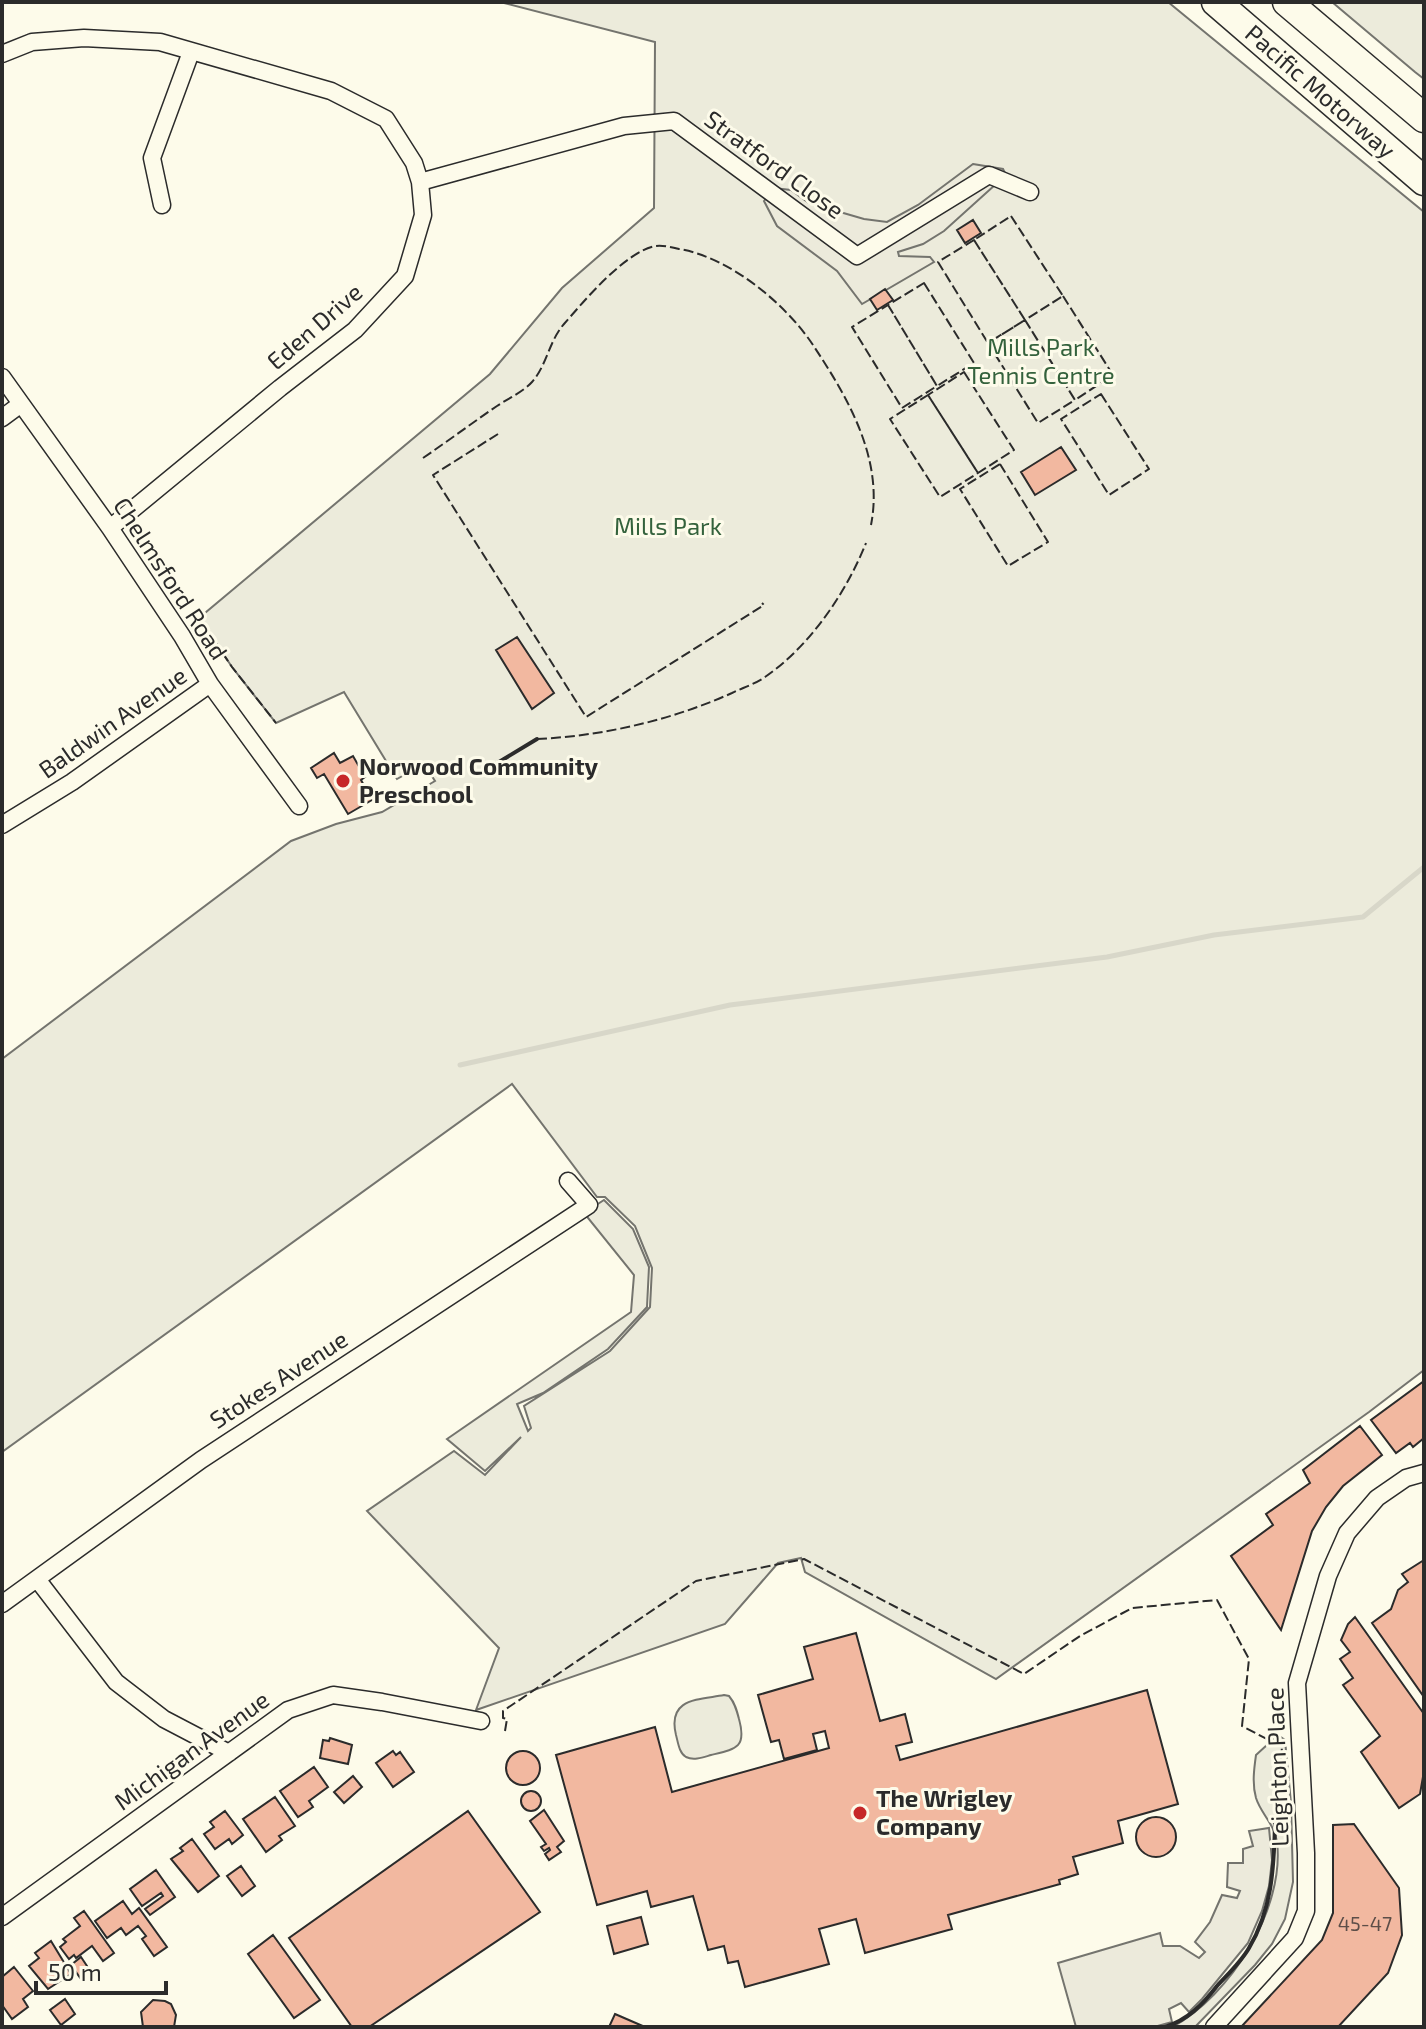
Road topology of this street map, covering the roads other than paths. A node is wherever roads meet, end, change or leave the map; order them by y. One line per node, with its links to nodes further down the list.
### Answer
1 (1216, 2): 6 (highway, Pacific Motorway)
2 (1287, 2): 5 (highway, Pacific Motorway)
3 (191, 52): 4 (street, Eden Drive); 7 (street, Eden Drive); 9 (street)
4 (2, 54)
5 (1424, 118)
6 (1424, 181)
7 (420, 182): 8 (street, Stratford Close); 13 (street, Eden Drive)
8 (1030, 192)
9 (162, 205)
10 (2, 377): 11 (street, Chelmsford Road)
11 (21, 404): 12 (street); 13 (street, Chelmsford Road)
12 (2, 418)
13 (110, 528): 14 (street, Chelmsford Road)
14 (210, 684): 15 (street, Chelmsford Road); 16 (street, Baldwin Avenue)
15 (299, 806)
16 (2, 825)
17 (568, 1181): 19 (street, Stokes Avenue)
18 (1424, 1473): 24 (street, Leighton Place)
19 (37, 1579): 20 (street, Stokes Avenue); 22 (street)
20 (2, 1604)
21 (481, 1721): 22 (street, Michigan Avenue)
22 (229, 1753): 23 (street, Michigan Avenue)
23 (2, 1917)
24 (1214, 2027)

